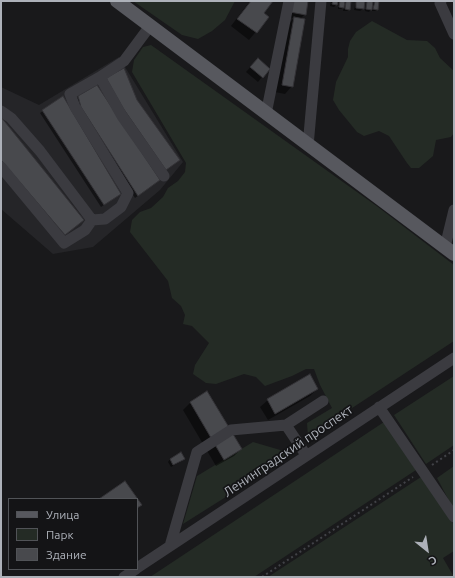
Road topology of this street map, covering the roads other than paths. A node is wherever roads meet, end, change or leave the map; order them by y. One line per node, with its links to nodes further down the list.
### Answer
1 (118, 1): 5 (main road)
2 (289, 1): 9 (street)
3 (321, 1): 10 (street)
4 (441, 1): 6 (street)
5 (150, 26): 7 (street); 9 (main road)
6 (454, 34)
7 (100, 77): 12 (street); 14 (street)
8 (1, 111): 14 (street)
9 (266, 114): 10 (main road)
10 (308, 146): 15 (main road)
11 (1, 167): 14 (street)
12 (164, 176)
13 (454, 210): 15 (street)
14 (92, 220)
15 (449, 250)
16 (454, 358): 18 (street, Ленинградский проспект)
17 (323, 401): 19 (street)
18 (379, 407): 20 (street, Ленинградский проспект); 21 (street)
19 (286, 425): 20 (street); 22 (street)
20 (306, 455): 22 (street, Ленинградский проспект)
21 (454, 517)
22 (170, 546): 23 (street, Ленинградский проспект)
23 (138, 568)
24 (134, 570): 25 (street, Ленинградский проспект)
25 (124, 577)

